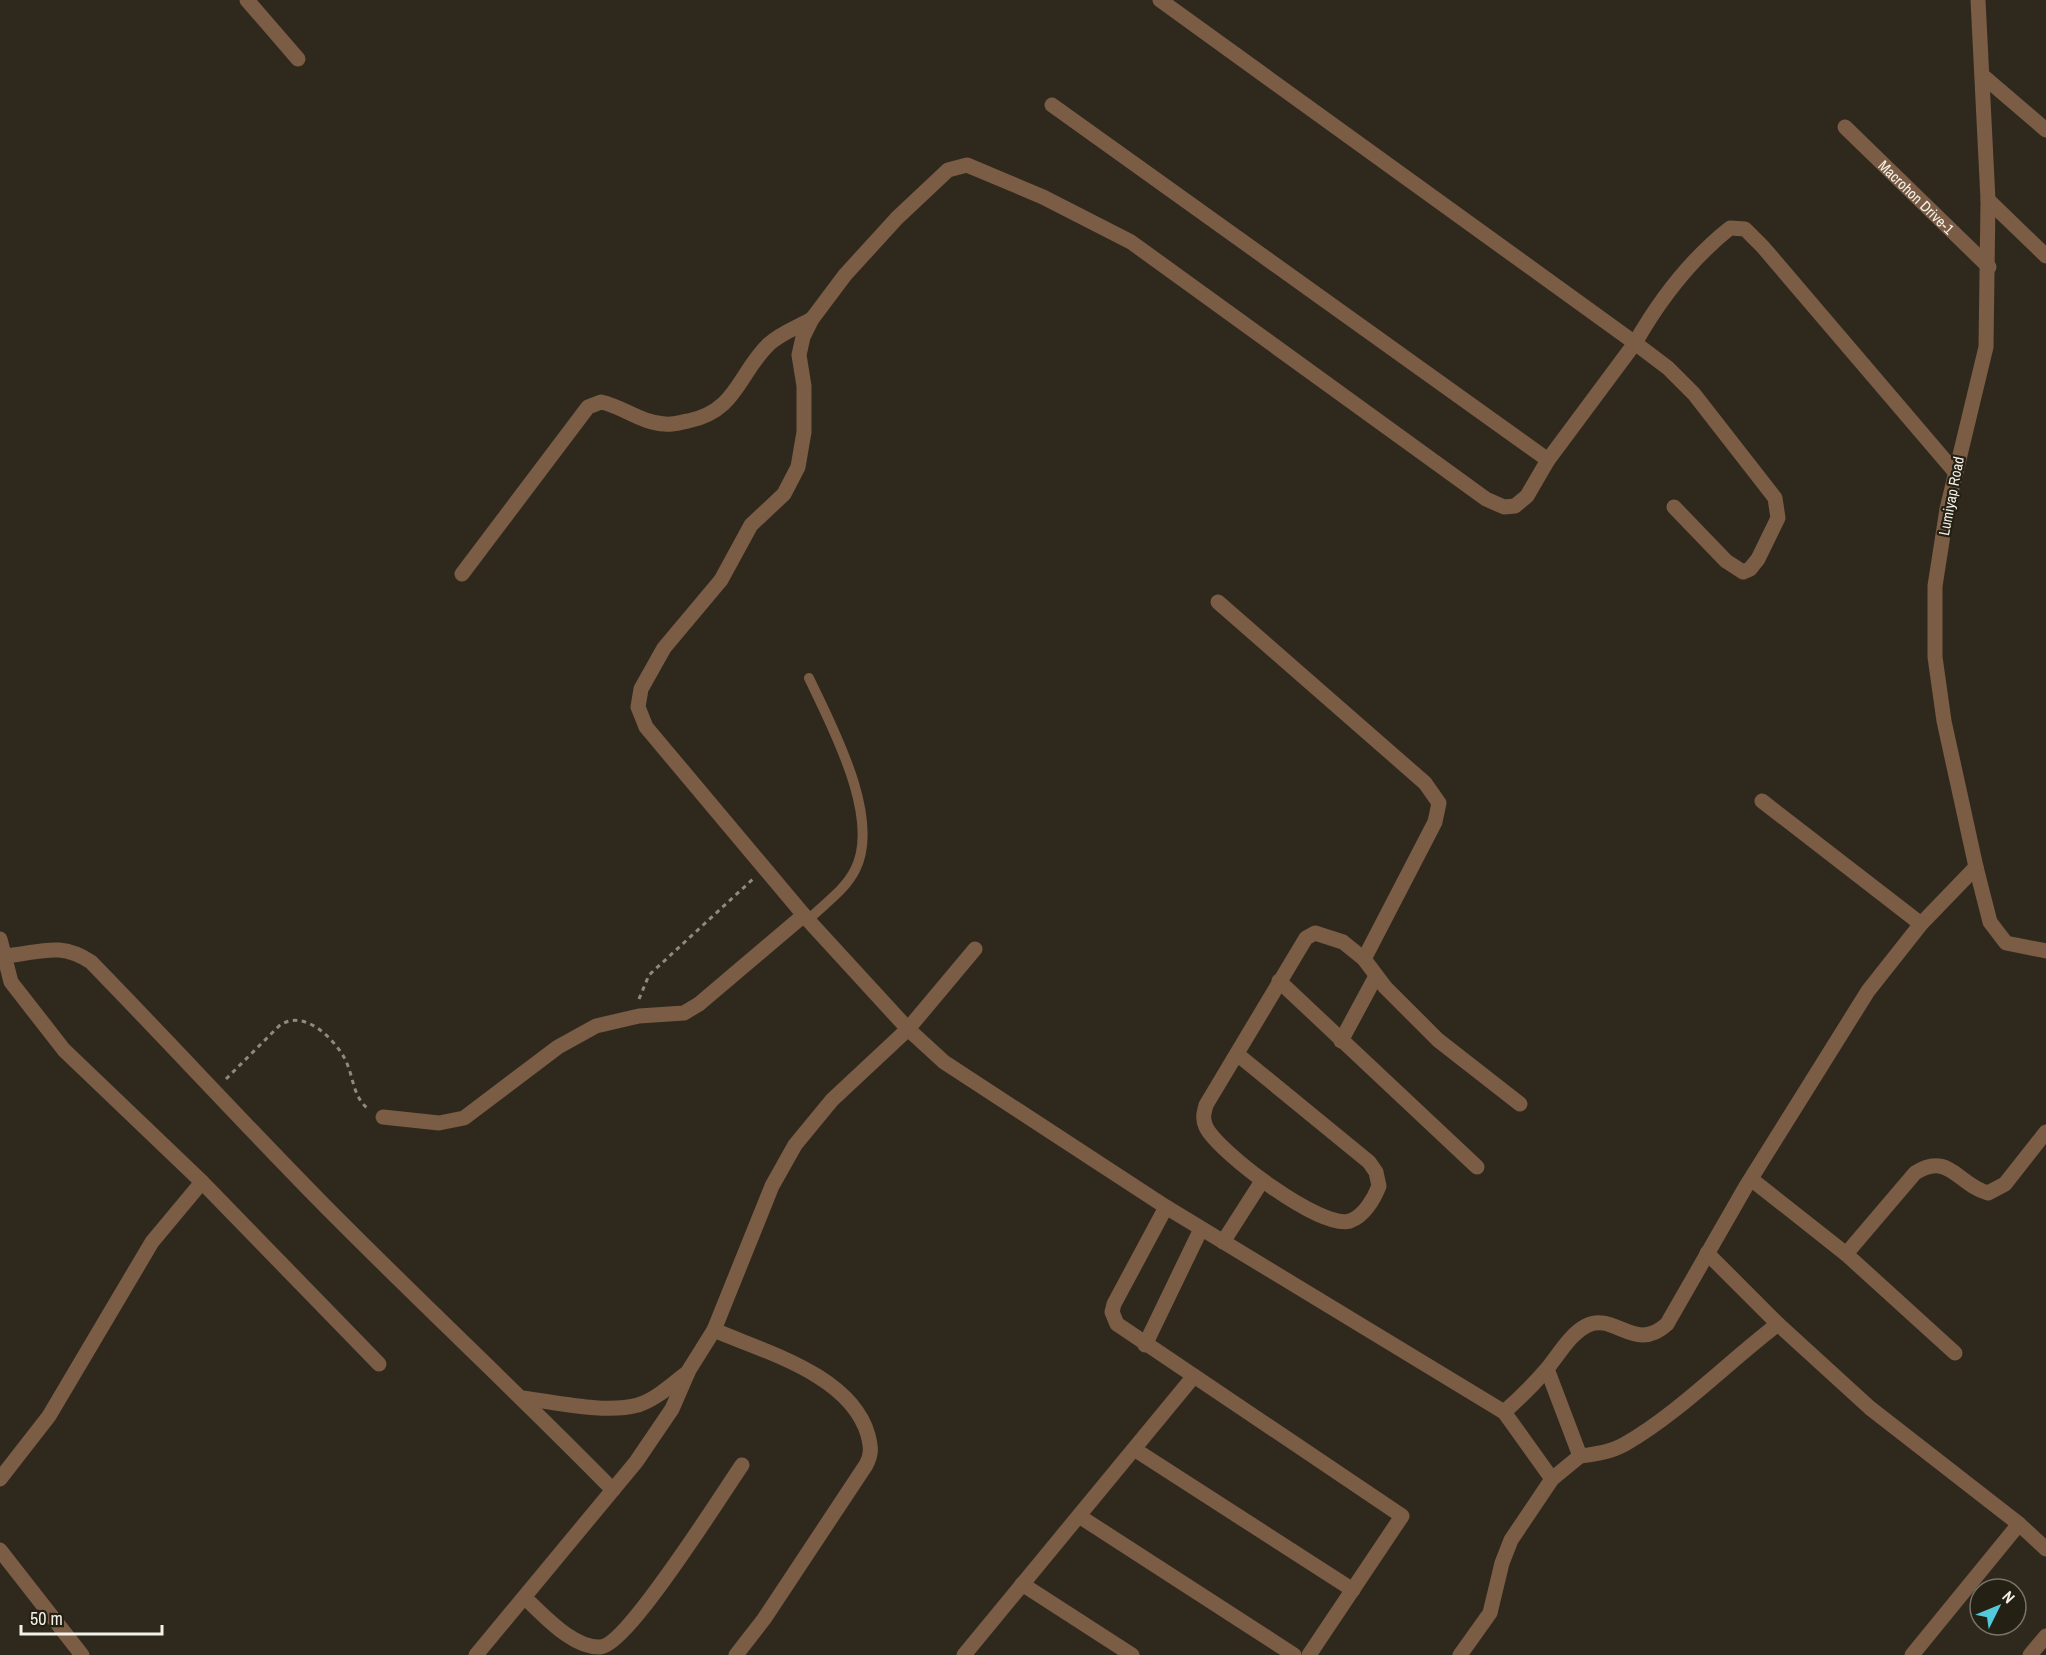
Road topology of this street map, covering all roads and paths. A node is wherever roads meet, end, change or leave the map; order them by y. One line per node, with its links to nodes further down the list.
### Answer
1 (247, 0): 4 (street)
2 (1160, 0): 13 (street)
3 (1978, 0): 5 (street, Lumiyap Road)
4 (298, 59)
5 (1983, 76): 8 (street); 9 (street, Lumiyap Road)
6 (1052, 105): 14 (street)
7 (1845, 127): 11 (street, Macrohon Drive-1)
8 (2046, 130)
9 (1988, 200): 10 (street); 11 (street, Lumiyap Road)
10 (2046, 256)
11 (1989, 267): 15 (street, Lumiyap Road)
12 (812, 320): 14 (street); 17 (street); 22 (street)
13 (1635, 343): 14 (street); 15 (street); 16 (street)
14 (1548, 460)
15 (1954, 472): 21 (street, Lumiyap Road)
16 (1674, 507)
17 (462, 574)
18 (1218, 602): 29 (street)
19 (808, 678): 23 (lane)
20 (1762, 801): 24 (street)
21 (1976, 867): 24 (street); 27 (street, Lumiyap Road)
22 (764, 869): 23 (street); 32 (path)
23 (806, 917): 32 (street); 33 (street)
24 (1921, 924): 41 (street)
25 (0, 939): 28 (street)
26 (975, 949): 33 (street)
27 (2046, 951)
28 (6, 956): 36 (street); 43 (street)
29 (1364, 959): 30 (street); 31 (street)
30 (1376, 976): 34 (street); 37 (street)
31 (1279, 981): 34 (street); 35 (street)
32 (639, 1016): 38 (street)
33 (908, 1029): 44 (street); 50 (street)
34 (1341, 1041): 40 (street)
35 (1236, 1054): 42 (street); 42 (street)
36 (213, 1091): 38 (path); 57 (street)
37 (1520, 1104)
38 (383, 1117)
39 (2046, 1132): 48 (street)
40 (1477, 1167)
41 (1751, 1179): 47 (street); 48 (street)
42 (1262, 1180): 46 (street)
43 (202, 1182): 53 (street); 62 (street)
44 (1166, 1207): 45 (street); 51 (street)
45 (1201, 1229): 46 (street); 51 (street)
46 (1223, 1242): 58 (street)
47 (1707, 1253): 49 (street); 54 (street)
48 (1846, 1254): 52 (street)
49 (1778, 1324): 60 (street); 66 (street)
50 (714, 1330): 55 (street); 75 (street)
51 (1145, 1344): 56 (street)
52 (1955, 1353)
53 (379, 1364)
54 (1547, 1369): 58 (street); 60 (street)
55 (689, 1371): 57 (street); 64 (street)
56 (1194, 1377): 59 (street); 70 (street)
57 (522, 1398): 64 (street)
58 (1504, 1412): 63 (street)
59 (1134, 1449): 65 (street); 70 (street)
60 (1580, 1456): 63 (street)
61 (742, 1465): 71 (street)
62 (0, 1479)
63 (1552, 1479): 80 (street)
64 (613, 1490): 71 (street)
65 (1078, 1516): 69 (street); 78 (street)
66 (2019, 1524): 68 (street); 81 (street)
67 (0, 1550): 73 (street)
68 (2046, 1550)
69 (1022, 1584): 76 (street); 77 (street)
70 (1353, 1590): 79 (street)
71 (525, 1598): 74 (street)
72 (2046, 1636): 82 (street)
73 (82, 1655)
74 (476, 1655)
75 (736, 1655)
76 (964, 1655)
77 (1132, 1655)
78 (1294, 1655)
79 (1308, 1655)
80 (1460, 1655)
81 (1912, 1655)
82 (2030, 1655)

